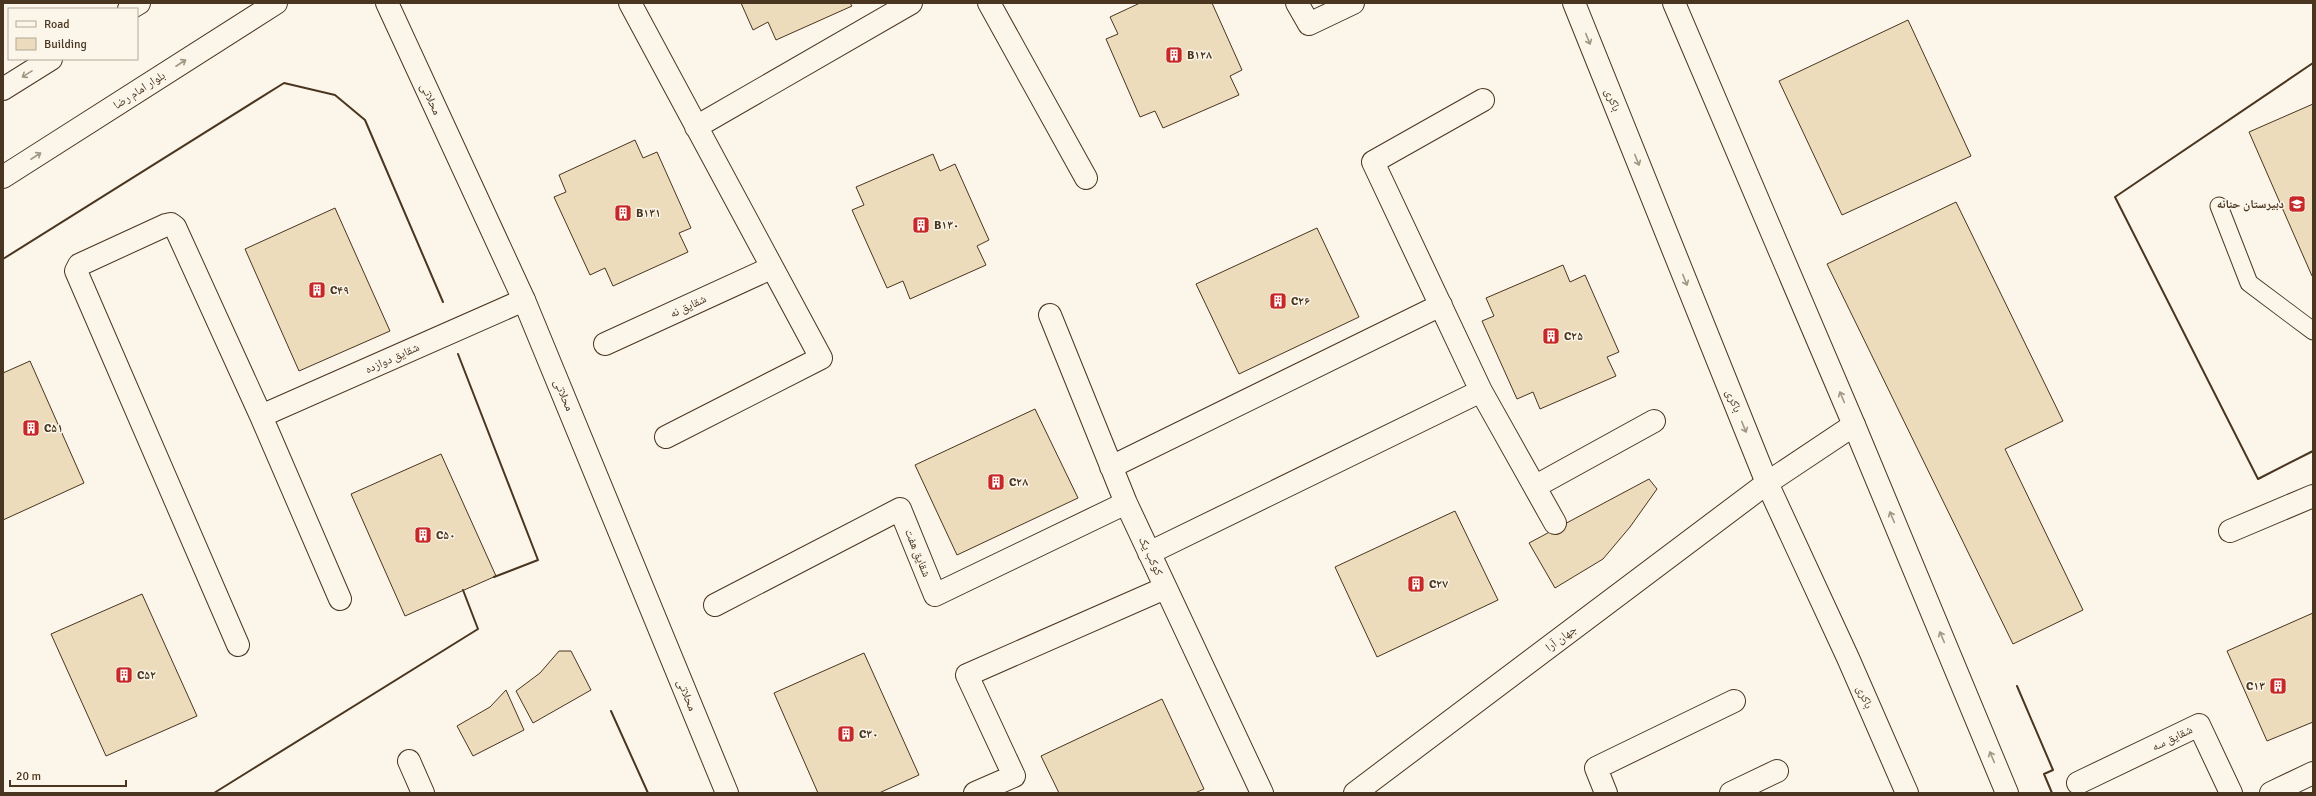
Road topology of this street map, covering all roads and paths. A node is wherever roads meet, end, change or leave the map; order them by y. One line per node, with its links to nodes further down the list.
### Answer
1 (276, 3): 14 (street, بلوار امام رضا, one-way to 1)
2 (387, 3): 18 (street, محلاتی)
3 (630, 3): 13 (street)
4 (911, 3): 13 (street)
5 (989, 3): 15 (street)
6 (1297, 3): 7 (street)
7 (1353, 3)
8 (1574, 3): 29 (street, باکری, one-way to 29)
9 (1674, 3): 26 (street, one-way to 9)
10 (49, 60): 11 (street, one-way to 11)
11 (3, 89)
12 (1483, 100): 19 (street)
13 (696, 127): 17 (street)
14 (3, 177)
15 (1086, 178)
16 (2219, 206): 21 (lane)
17 (771, 268): 22 (street, شقایق نه); 27 (street)
18 (524, 300): 24 (street, شقایق دوازده); 46 (street, محلاتی)
19 (1441, 306): 23 (street); 28 (street)
20 (1050, 314): 28 (street, کوکب یک)
21 (2313, 332)
22 (605, 344)
23 (1481, 391): 30 (street); 35 (street)
24 (261, 416): 37 (street); 39 (street)
25 (1654, 421): 30 (street)
26 (1854, 425): 29 (street, جهان آرا); 53 (street, one-way to 26)
27 (666, 437)
28 (1111, 467): 32 (street, کوکب یک)
29 (1767, 483): 49 (street, جهان آرا); 52 (street, باکری)
30 (1536, 486): 33 (street)
31 (2313, 496): 34 (street)
32 (1126, 504): 35 (street, کوکب یک); 38 (street, شقایق هفت)
33 (1555, 523)
34 (2230, 531)
35 (1149, 553): 36 (street, کوکب یک)
36 (1165, 588): 47 (street); 48 (street, کوکب یک)
37 (340, 599)
38 (715, 605)
39 (238, 645)
40 (1734, 700): 50 (street)
41 (409, 761): 45 (street)
42 (1776, 771): 51 (street)
43 (2313, 773): 55 (street)
44 (2078, 784): 54 (street, شقایق سه)
45 (423, 793)
46 (727, 793)
47 (975, 793)
48 (1262, 793)
49 (1355, 793)
50 (1606, 793)
51 (1731, 793)
52 (1907, 793)
53 (2007, 793)
54 (2231, 793)
55 (2271, 793)

